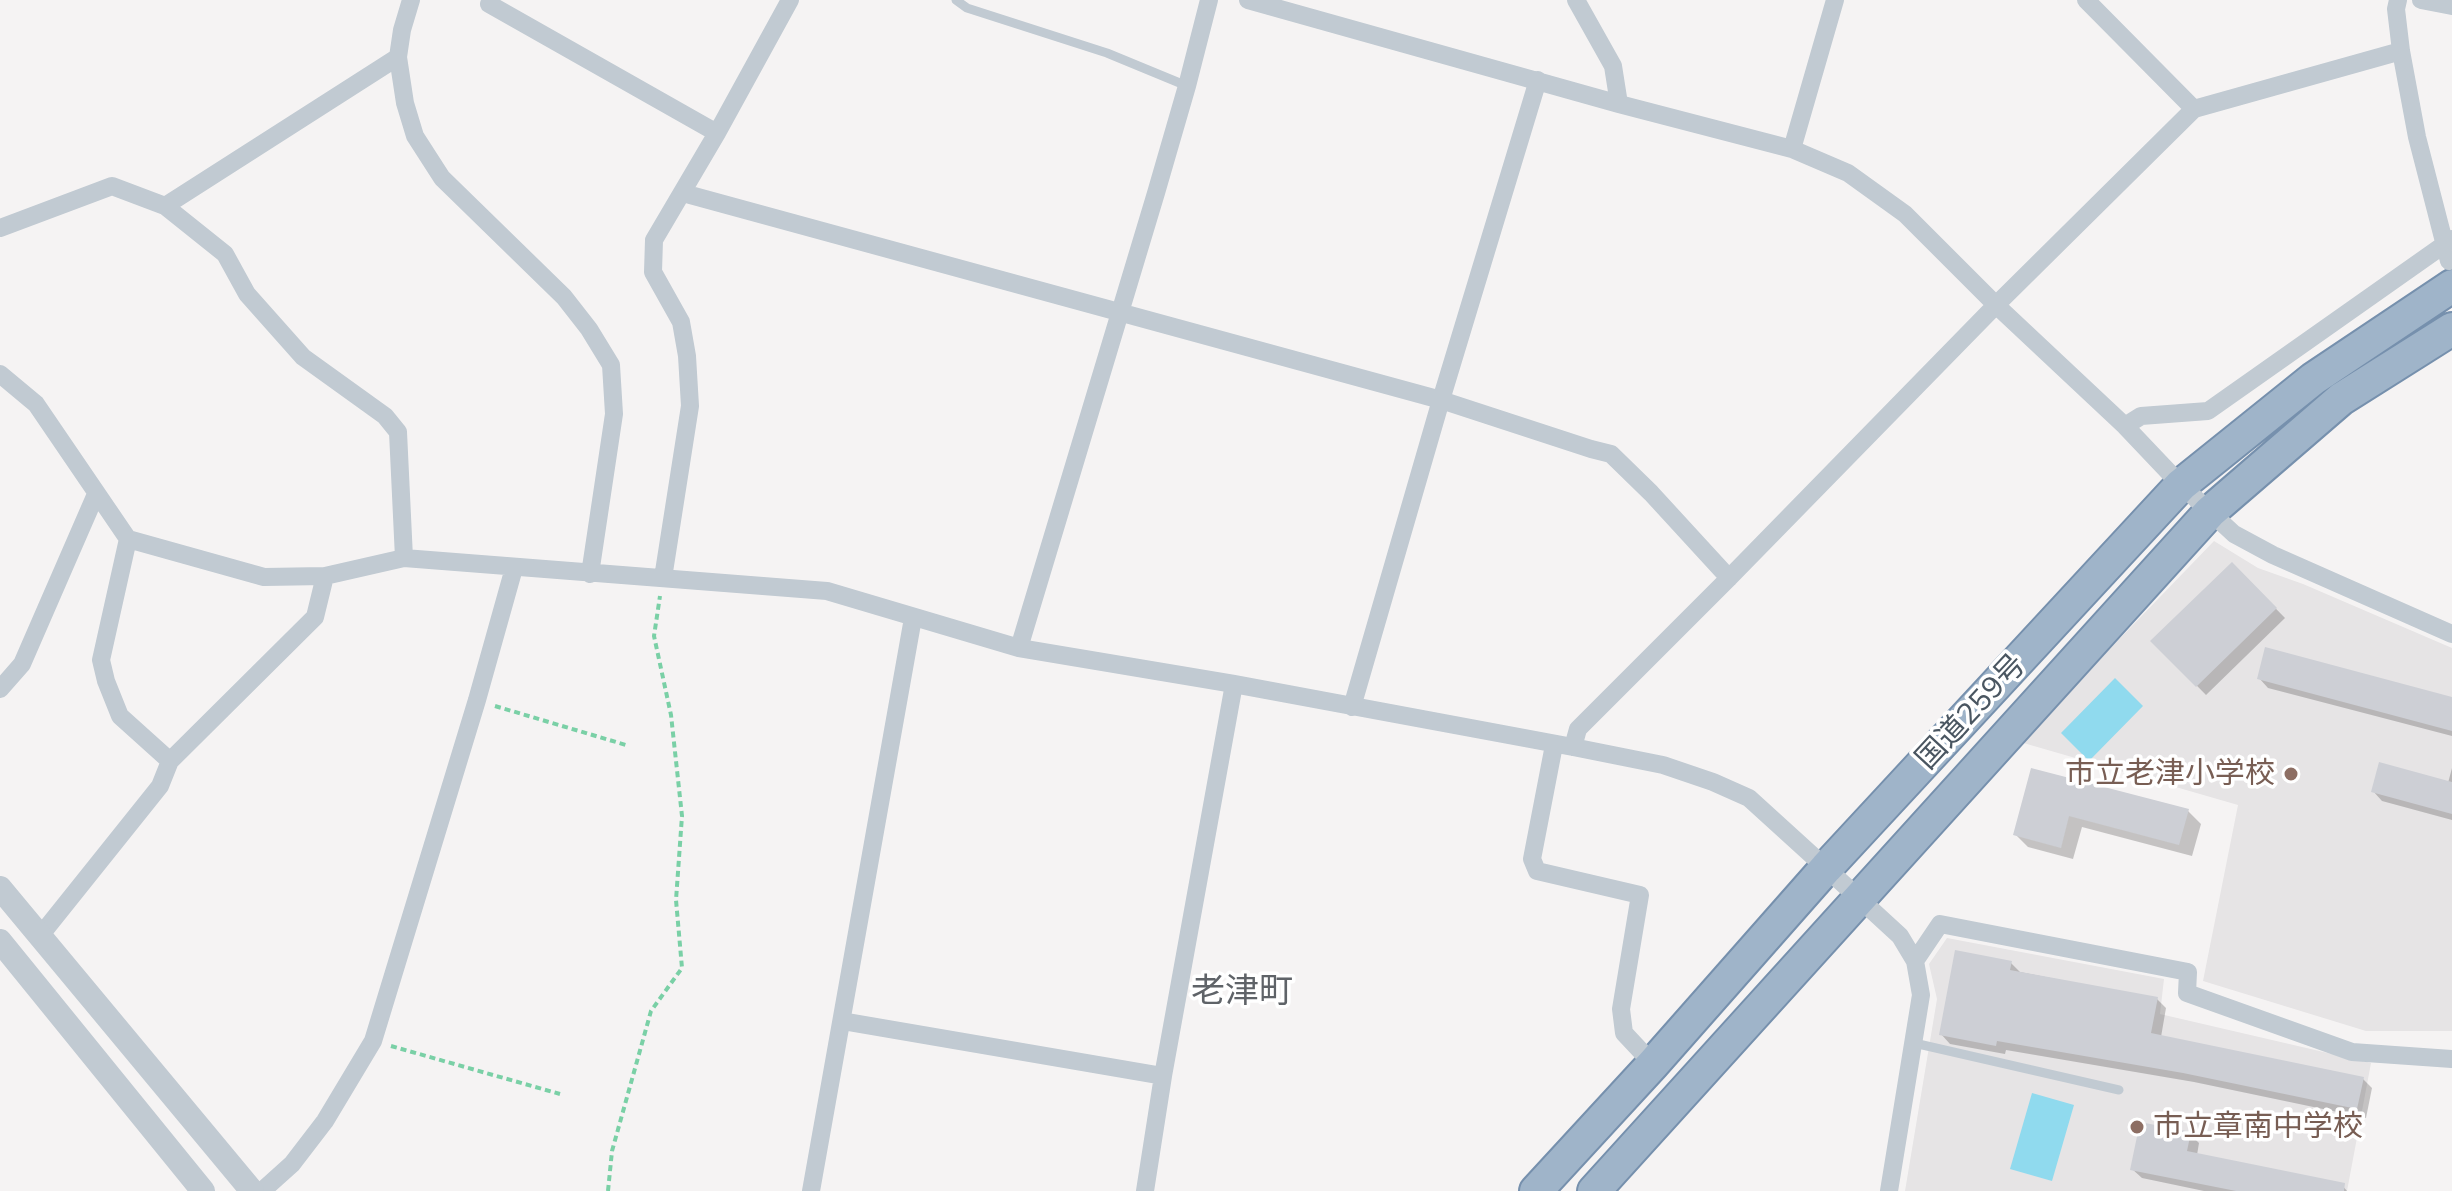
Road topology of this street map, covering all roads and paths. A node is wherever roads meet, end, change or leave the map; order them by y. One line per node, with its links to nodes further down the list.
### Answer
1 (411, 0): 15 (street)
2 (790, 0): 20 (street)
3 (956, 0): 17 (lane)
4 (1209, 0): 17 (street)
5 (1248, 0): 13 (street)
6 (1576, 0): 18 (street)
7 (1835, 0): 21 (street)
8 (2086, 0): 19 (street)
9 (2398, 0): 14 (street)
10 (2421, 0): 12 (street)
11 (489, 4): 20 (street)
12 (2452, 6)
13 (1318, 10): 16 (street)
14 (2401, 51): 19 (street); 25 (street)
15 (398, 57): 23 (street); 38 (street)
16 (1538, 80): 18 (street); 30 (street)
17 (1187, 86): 27 (street)
18 (1619, 104): 21 (street)
19 (2194, 109): 26 (street)
20 (717, 133): 22 (street)
21 (1792, 149): 26 (street)
22 (683, 193): 27 (street); 40 (street)
23 (165, 206): 24 (street); 36 (street)
24 (0, 228)
25 (2450, 257): 31 (street); 32 (highway, 国道259号)
26 (1996, 305): 31 (street); 41 (street)
27 (1119, 313): 30 (street); 44 (street)
28 (2452, 329): 34 (highway, 国道259号)
29 (0, 374): 33 (street)
30 (1441, 400): 41 (street); 48 (street)
31 (2125, 426): 32 (street)
32 (2181, 485): 34 (street); 53 (highway, 国道259号)
33 (96, 494): 35 (street); 46 (street)
34 (2210, 512): 43 (street); 55 (highway, 国道259号)
35 (128, 539): 39 (street); 52 (street)
36 (404, 558): 37 (street); 39 (street)
37 (514, 568): 38 (street); 47 (street)
38 (590, 574): 40 (street)
39 (325, 576): 52 (street)
40 (663, 578): 42 (street); 70 (path)
41 (1729, 578): 51 (street)
42 (913, 618): 44 (street); 59 (street)
43 (2452, 634)
44 (1019, 648): 45 (street)
45 (1234, 684): 48 (street); 64 (street)
46 (0, 689)
47 (477, 700): 49 (path); 60 (street)
48 (1352, 707): 50 (street)
49 (626, 745)
50 (1554, 745): 51 (street); 63 (street)
51 (1573, 747): 53 (street)
52 (170, 761): 56 (street)
53 (1826, 868): 55 (street); 63 (highway, 国道259号)
54 (0, 888): 56 (street)
55 (1859, 897): 58 (street); 74 (highway, 国道259号)
56 (40, 936): 68 (street)
57 (5, 957): 67 (street)
58 (1915, 961): 61 (street); 62 (street)
59 (842, 1021): 64 (street); 71 (street)
60 (373, 1041): 66 (path); 69 (street)
61 (1914, 1043): 65 (lane); 75 (street)
62 (2452, 1059)
63 (1653, 1064): 73 (highway, 国道259号)
64 (1163, 1076): 72 (street)
65 (2119, 1090)
66 (560, 1094)
67 (203, 1191)
68 (252, 1191)
69 (262, 1191)
70 (608, 1191)
71 (811, 1191)
72 (1145, 1191)
73 (1536, 1191)
74 (1594, 1191)
75 (1889, 1191)

